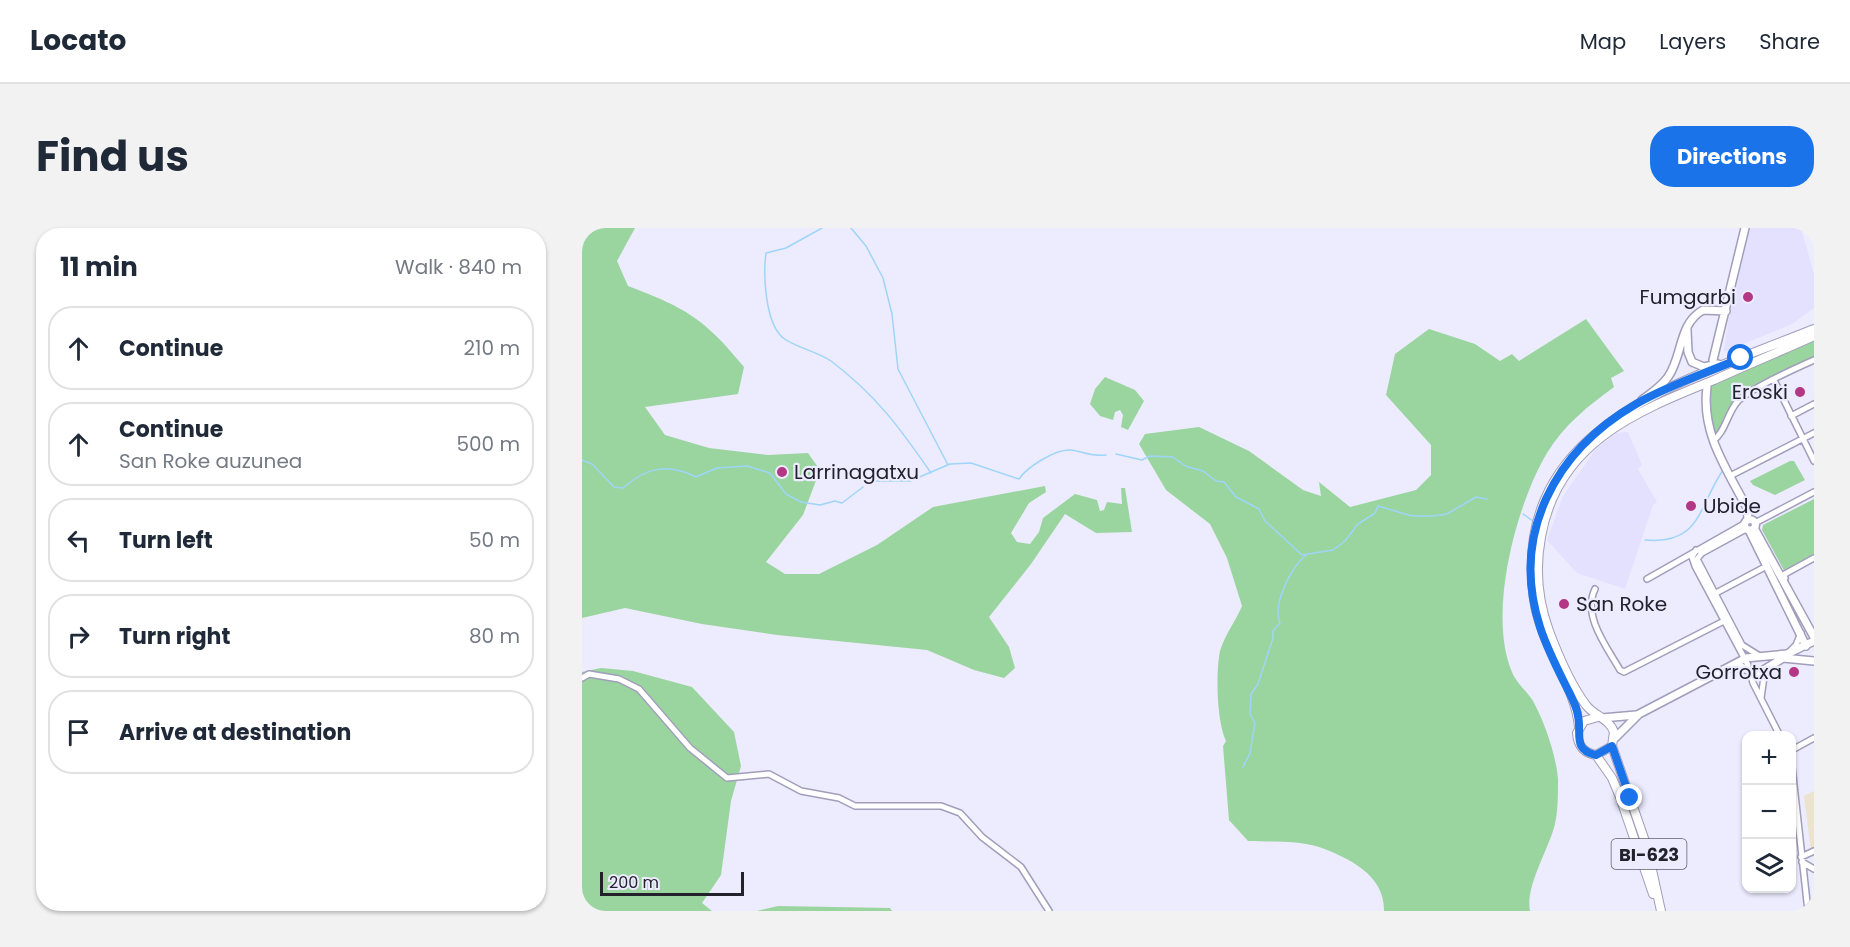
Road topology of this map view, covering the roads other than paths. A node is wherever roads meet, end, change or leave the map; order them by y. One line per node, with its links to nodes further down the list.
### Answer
1 (1745, 228): 2 (street)
2 (1726, 311): 3 (street); 7 (street)
3 (1687, 329): 6 (street); 11 (street)
4 (1814, 329): 6 (main road, BI-623)
5 (1814, 336): 21 (main road, BI-623)
6 (1741, 358): 11 (main road, BI-623)
7 (1713, 360)
8 (1814, 360): 9 (street)
9 (1774, 381): 13 (street); 16 (street)
10 (1707, 387): 16 (street)
11 (1637, 403): 21 (main road, BI-623)
12 (1814, 405): 13 (street)
13 (1791, 416): 15 (street)
14 (1814, 433): 15 (street)
15 (1803, 439): 17 (street); 18 (street)
16 (1713, 441): 18 (street)
17 (1814, 461)
18 (1730, 476): 20 (street)
19 (1814, 492): 20 (street)
20 (1749, 525): 23 (street); 31 (street); 32 (street)
21 (1539, 530): 22 (main road, BI-623)
22 (1536, 547): 43 (main road, BI-623); 44 (main road, BI-623)
23 (1698, 552): 27 (street); 30 (street); 37 (street)
24 (1814, 558): 26 (street)
25 (1763, 568): 29 (street)
26 (1785, 578)
27 (1647, 579)
28 (1595, 589): 30 (street)
29 (1716, 593)
30 (1724, 621): 34 (street)
31 (1801, 631): 33 (street); 35 (street)
32 (1814, 639): 33 (street)
33 (1806, 647): 35 (street); 36 (street)
34 (1738, 648): 37 (street); 38 (street)
35 (1787, 654): 37 (street)
36 (1812, 660): 39 (street)
37 (1752, 663): 38 (street); 38 (street); 39 (street); 39 (street); 41 (street)
38 (1732, 666): 42 (street)
39 (1765, 669): 41 (street)
40 (582, 678): 55 (street)
41 (1761, 698): 45 (street)
42 (1639, 714): 43 (street); 47 (street)
43 (1600, 718): 44 (main road); 47 (main road, BI-623)
44 (1580, 727): 49 (main road, BI-623)
45 (1778, 731)
46 (1814, 738): 48 (street)
47 (1613, 742): 49 (main road); 56 (main road, BI-623)
48 (1796, 747)
49 (1596, 755): 56 (main road, BI-623)
50 (1793, 785): 52 (street)
51 (1814, 851): 52 (street)
52 (1802, 860): 53 (street); 54 (street)
53 (1814, 870): 54 (street)
54 (1804, 877): 57 (street)
55 (1049, 911)
56 (1659, 911)
57 (1808, 911)

